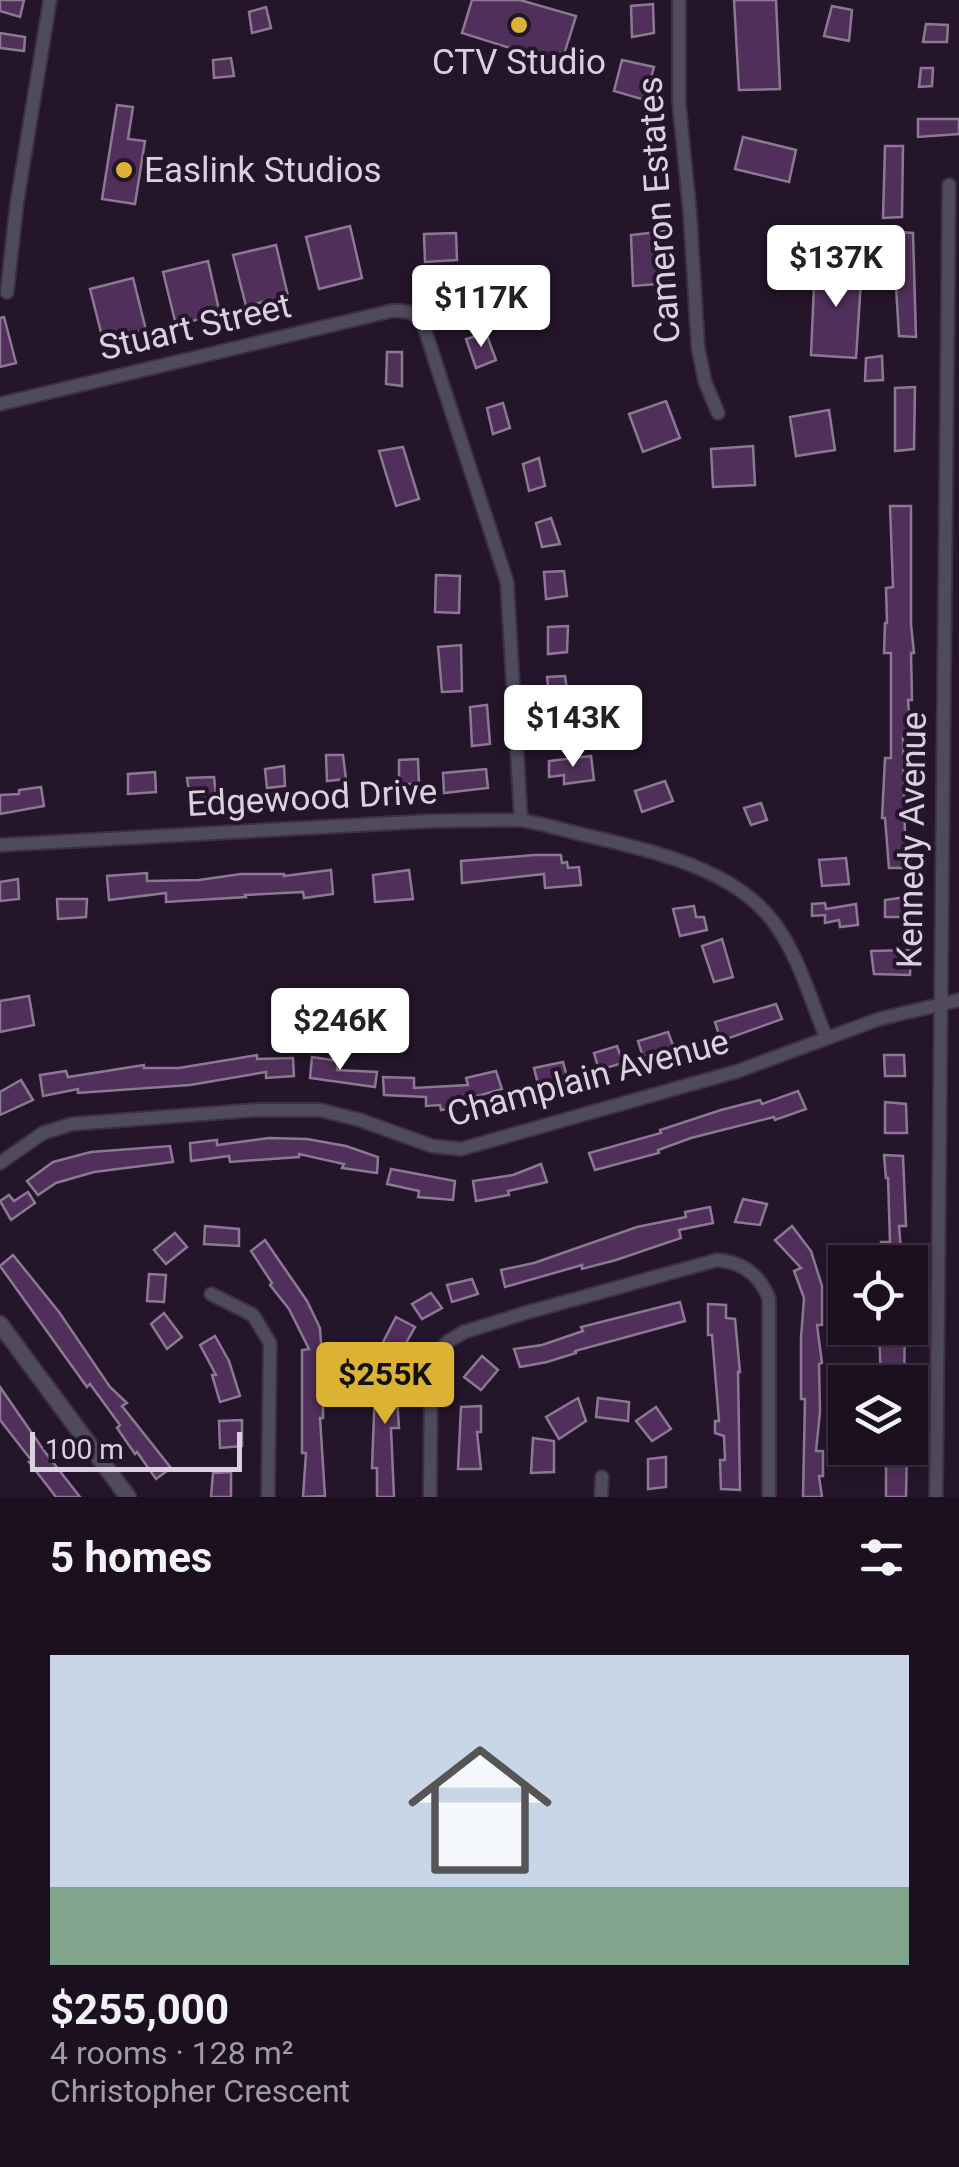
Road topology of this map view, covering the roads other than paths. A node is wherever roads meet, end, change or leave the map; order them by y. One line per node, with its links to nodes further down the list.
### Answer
1 (50, 0): 4 (street)
2 (680, 0): 6 (street, Cameron Estates)
3 (949, 184): 7 (street, Kennedy Avenue)
4 (8, 292)
5 (0, 404): 8 (street, Stuart Street)
6 (718, 412)
7 (952, 465): 11 (street, Kennedy Avenue)
8 (521, 820): 9 (street, Edgewood Drive); 12 (street, Edgewood Drive)
9 (0, 846)
10 (959, 1000): 11 (street, Champlain Avenue)
11 (940, 1004): 12 (street, Champlain Avenue); 22 (street, Kennedy Avenue)
12 (826, 1038): 13 (street, Champlain Avenue)
13 (0, 1163)
14 (211, 1294): 18 (street)
15 (0, 1324): 17 (street)
16 (602, 1477): 20 (street)
17 (128, 1497)
18 (268, 1497)
19 (430, 1497): 21 (street)
20 (601, 1497)
21 (770, 1497)
22 (936, 1497)

